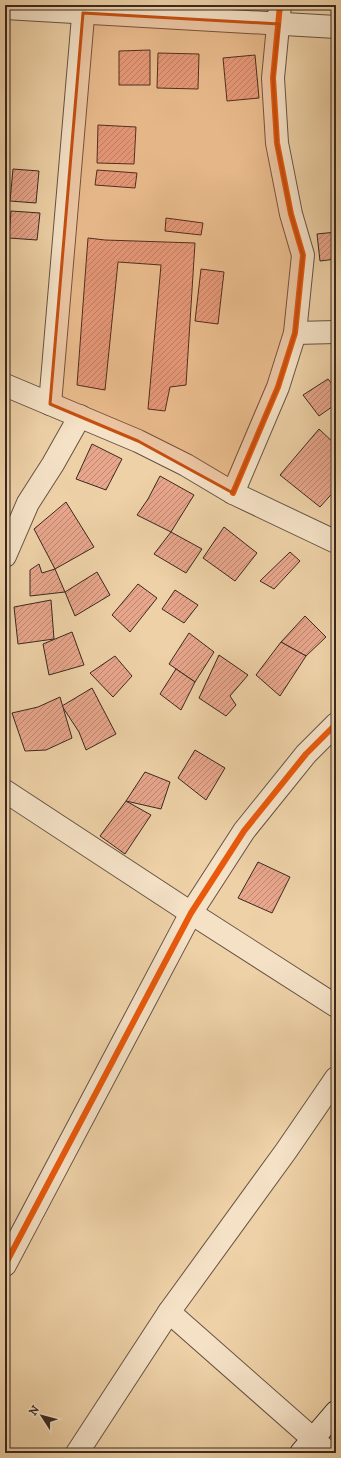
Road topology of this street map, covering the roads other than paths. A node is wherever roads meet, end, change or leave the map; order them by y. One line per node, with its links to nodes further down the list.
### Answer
1 (5, 8): 2 (street)
2 (83, 9): 3 (street); 8 (street)
3 (280, 14): 4 (street); 6 (street)
4 (336, 27)
5 (336, 332): 6 (street)
6 (295, 333): 10 (street)
7 (5, 385): 8 (street)
8 (50, 404): 9 (street)
9 (80, 416): 10 (street); 11 (street)
10 (233, 493): 12 (street)
11 (11, 528): 13 (street)
12 (336, 542)
13 (5, 556)
14 (336, 724): 16 (street)
15 (5, 791): 16 (street)
16 (190, 913): 17 (street); 19 (street)
17 (336, 1006)
18 (336, 1078): 20 (street)
19 (5, 1265)
20 (169, 1312): 22 (street); 23 (street)
21 (336, 1412): 22 (street)
22 (315, 1449)
23 (77, 1453)

